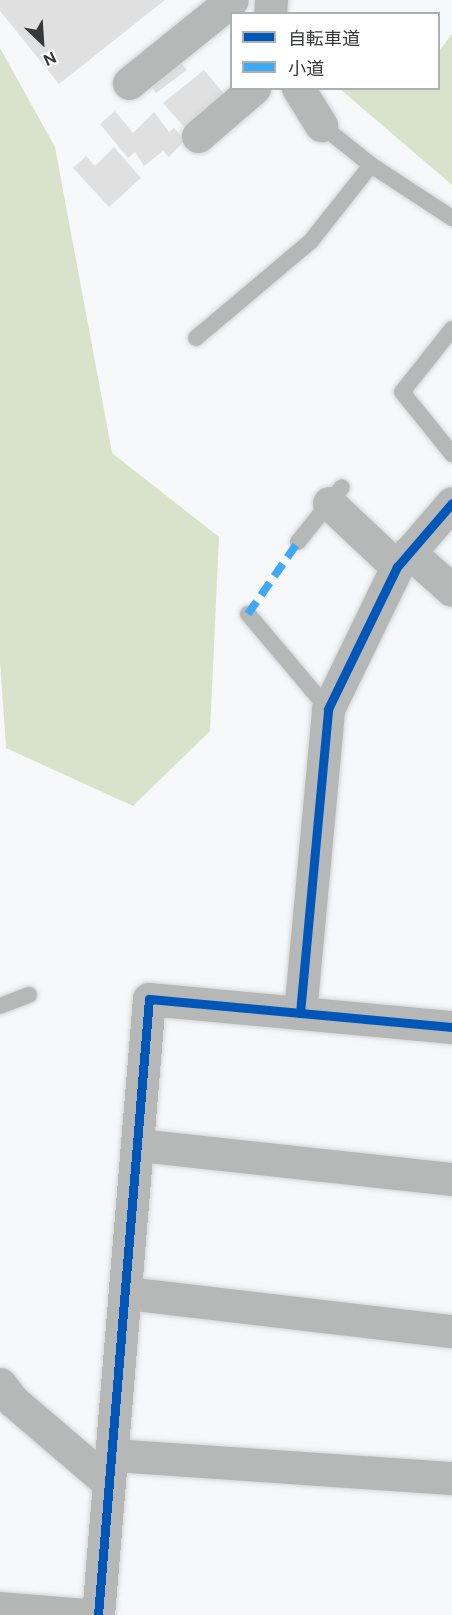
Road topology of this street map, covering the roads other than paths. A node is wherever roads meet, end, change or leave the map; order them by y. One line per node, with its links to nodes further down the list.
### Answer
1 (234, 0): 2 (street); 3 (street)
2 (245, 12)
3 (129, 82)
4 (252, 90): 7 (street)
5 (299, 90): 6 (street)
6 (321, 125): 8 (lane)
7 (198, 136)
8 (371, 165): 9 (lane); 11 (lane)
9 (452, 218)
10 (452, 329): 12 (lane)
11 (196, 338)
12 (452, 454)
13 (335, 495): 15 (lane); 16 (street)
14 (452, 503): 16 (street)
15 (298, 542)
16 (403, 560): 17 (street); 19 (street)
17 (452, 590)
18 (248, 614): 19 (lane)
19 (328, 709): 22 (street)
20 (28, 995): 21 (lane)
21 (0, 1006)
22 (300, 1013): 23 (street); 24 (street)
23 (452, 1027)
24 (138, 1145): 25 (street); 26 (street)
25 (452, 1179)
26 (127, 1293): 27 (street); 29 (street)
27 (452, 1331)
28 (0, 1384): 29 (street)
29 (111, 1469): 30 (street); 33 (street)
30 (452, 1478)
31 (0, 1608): 32 (street)
32 (85, 1615)
33 (98, 1615)

